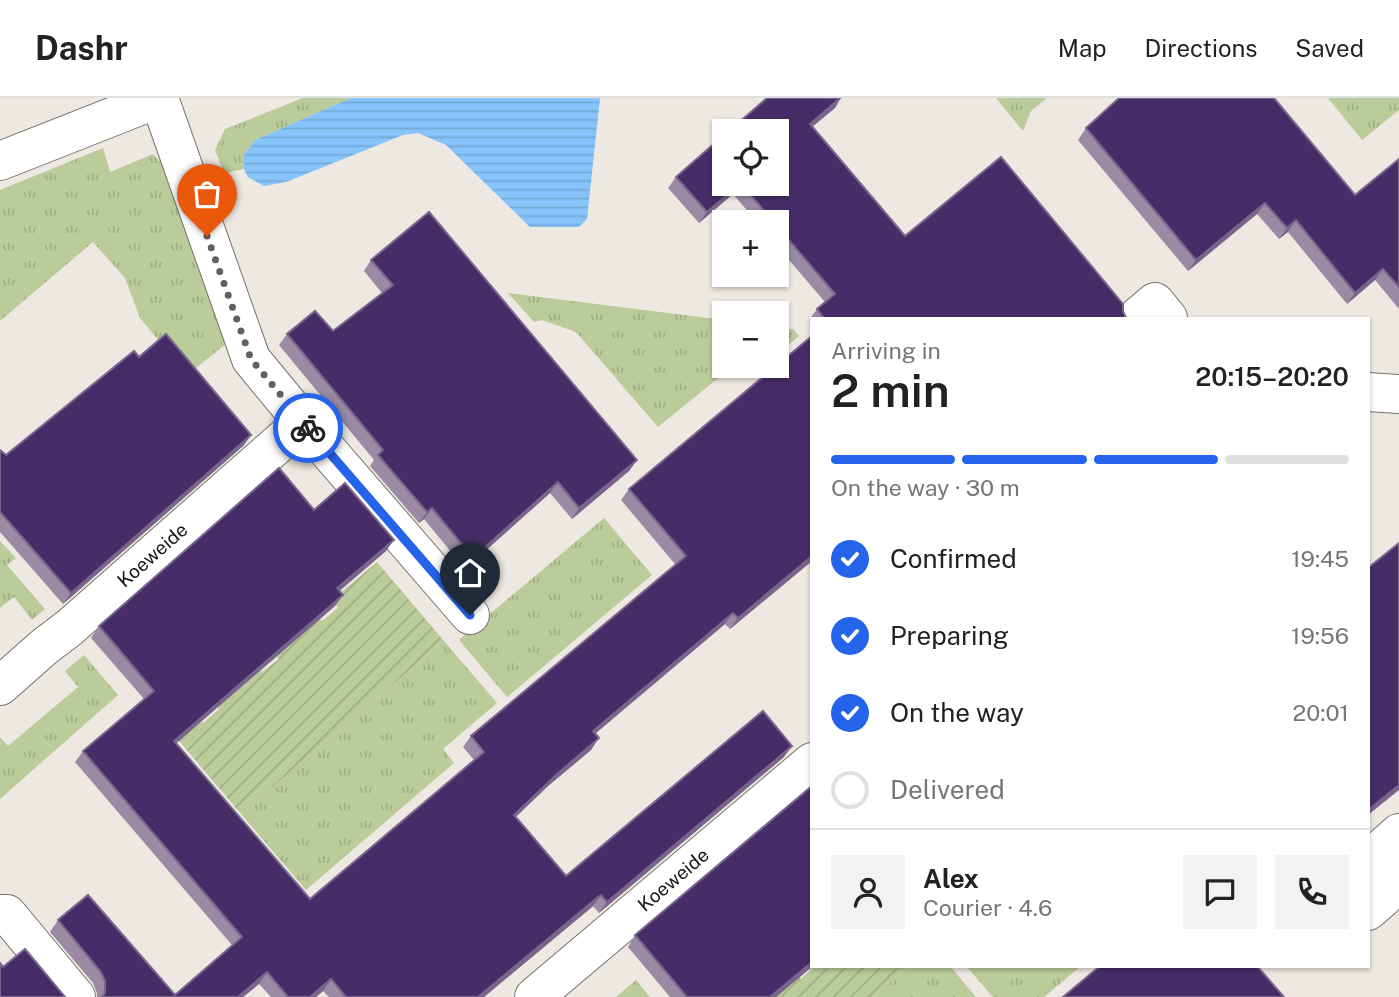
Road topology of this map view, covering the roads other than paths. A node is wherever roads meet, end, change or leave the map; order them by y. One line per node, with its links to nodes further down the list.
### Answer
1 (159, 98): 2 (street); 7 (street)
2 (0, 161)
3 (1137, 317): 4 (street)
4 (1167, 317)
5 (1370, 391): 6 (street)
6 (1399, 394)
7 (303, 422): 8 (street); 9 (street, Koeweide)
8 (470, 615)
9 (0, 686)
10 (810, 764): 15 (street, Koeweide)
11 (1399, 834): 12 (street)
12 (1370, 909)
13 (0, 914): 14 (street)
14 (76, 997)
15 (534, 997)

